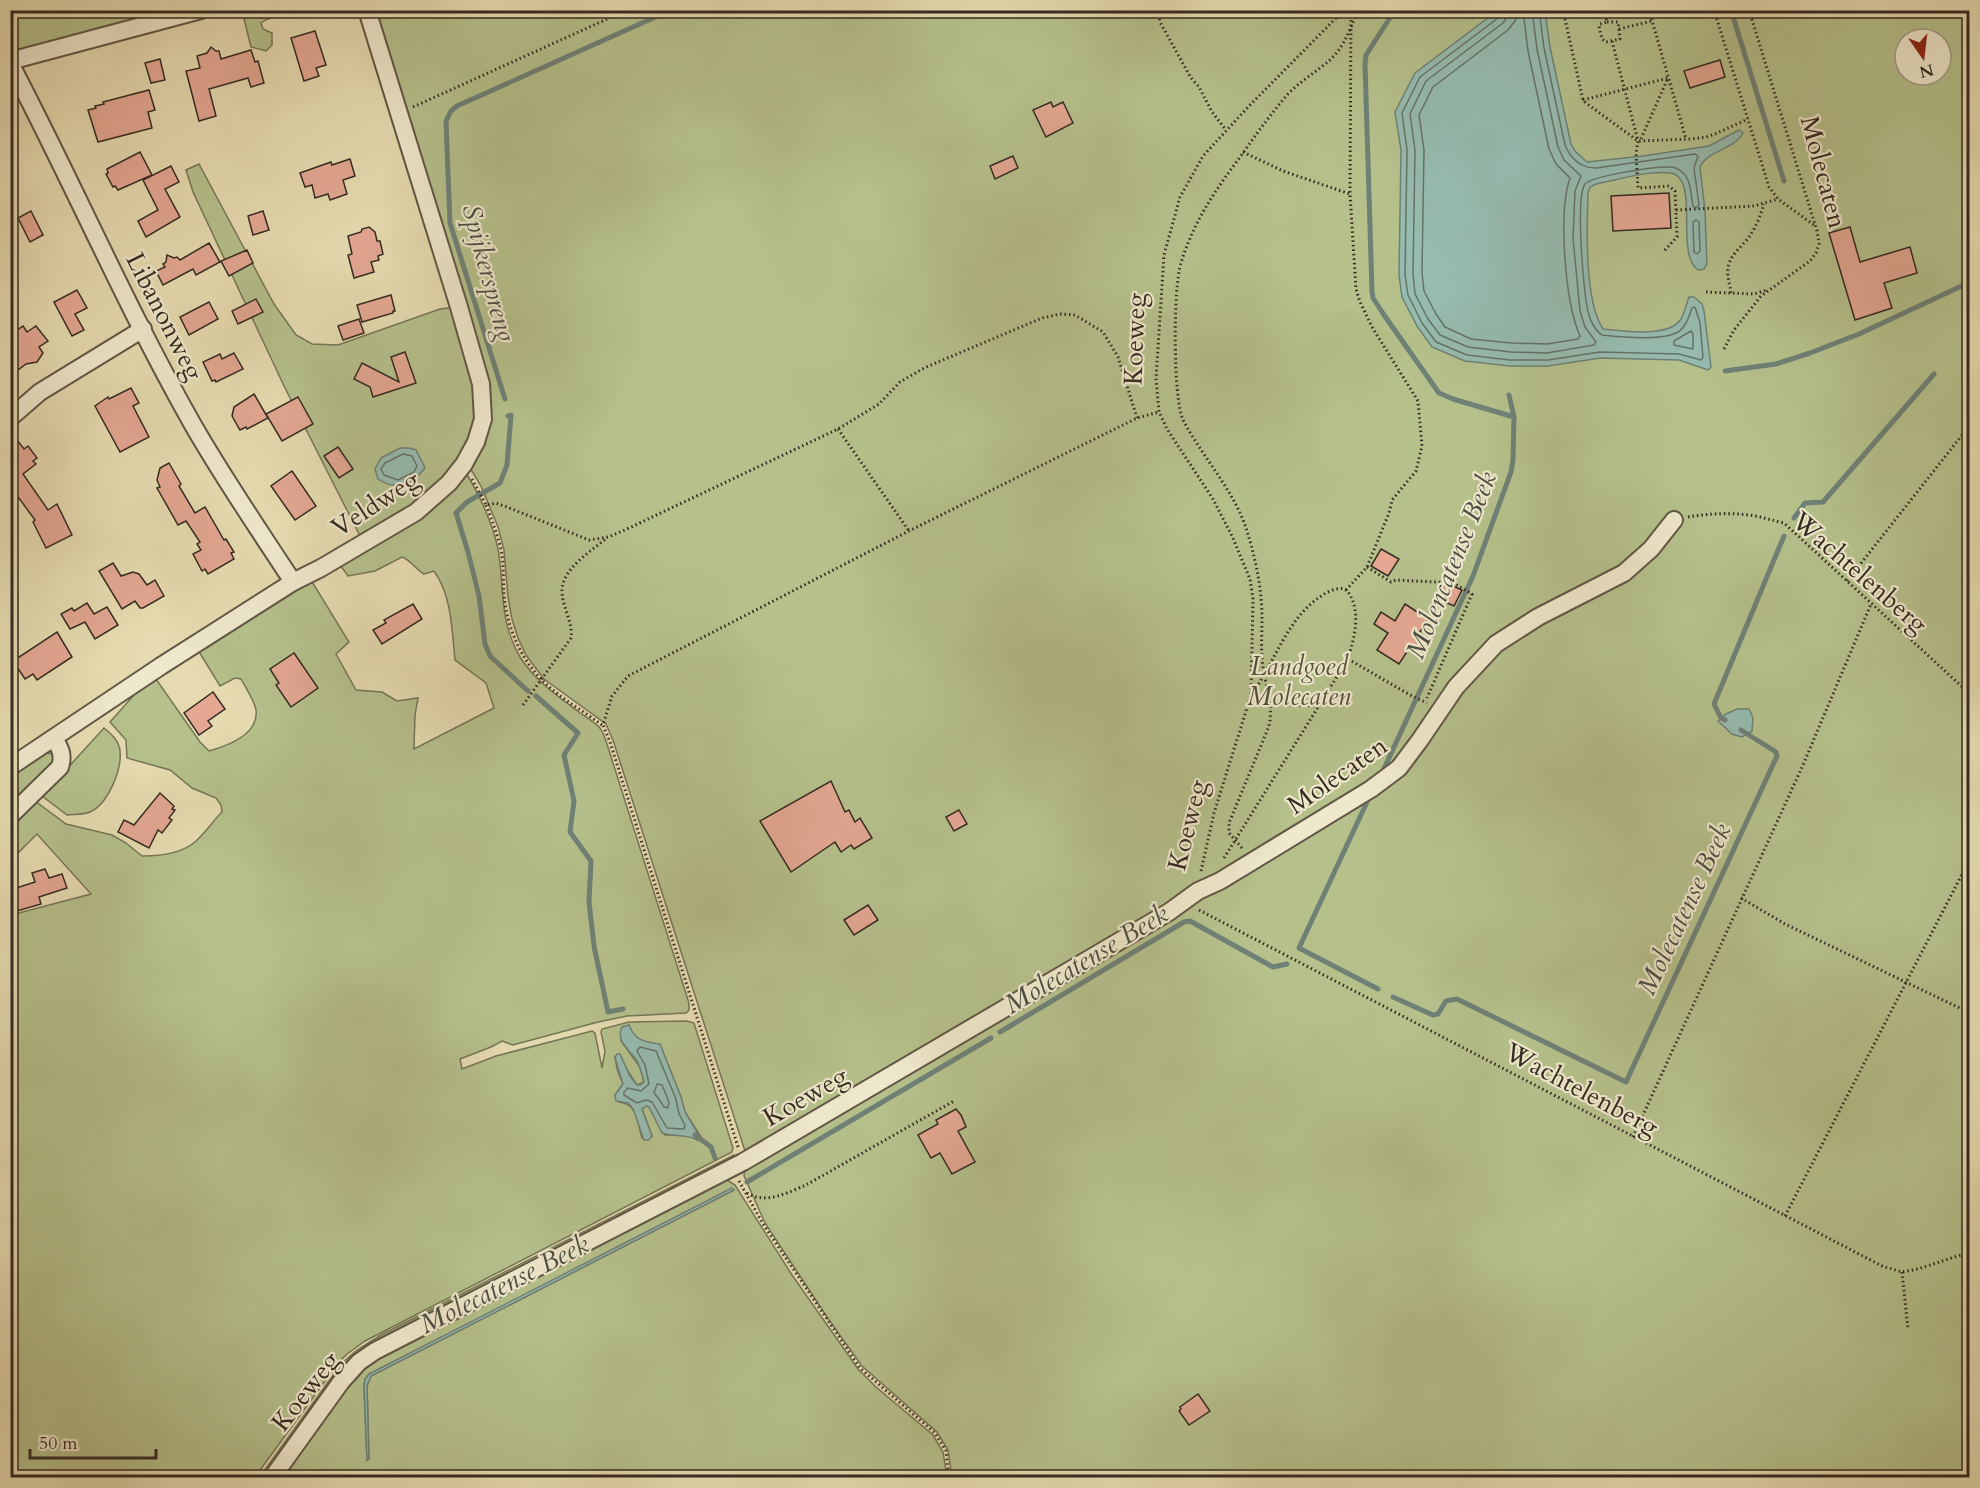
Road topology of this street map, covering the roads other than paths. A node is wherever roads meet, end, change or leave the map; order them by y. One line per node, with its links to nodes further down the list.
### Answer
1 (201, 10): 3 (street, Libanonweg)
2 (367, 10): 7 (street, Veldweg)
3 (10, 62): 4 (street, Libanonweg)
4 (143, 329): 5 (street); 7 (street, Libanonweg)
5 (10, 418)
6 (1674, 520): 11 (street, Molecaten)
7 (293, 582): 8 (street, Veldweg)
8 (54, 738): 9 (street, Veldweg); 10 (street)
9 (10, 766)
10 (10, 816)
11 (1191, 896): 12 (street, Koeweg)
12 (272, 1478)

